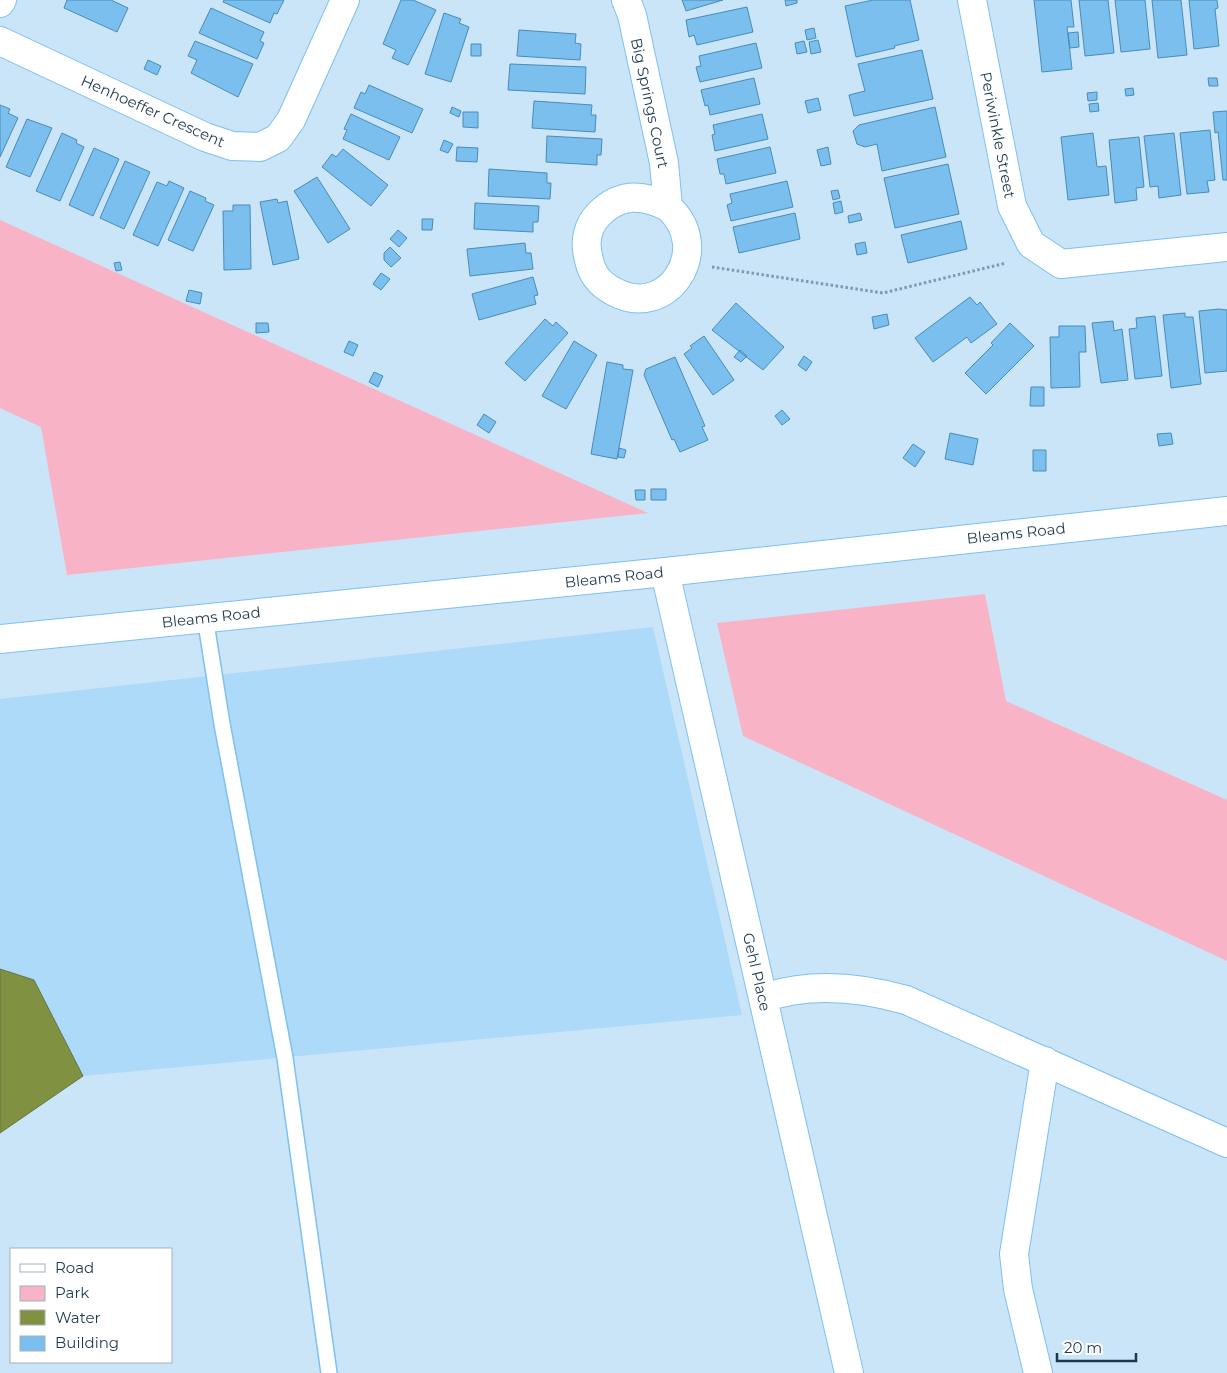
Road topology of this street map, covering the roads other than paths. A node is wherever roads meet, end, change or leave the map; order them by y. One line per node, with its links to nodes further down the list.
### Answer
1 (2, 0): 5 (street)
2 (345, 0): 6 (street, Henhoeffer Crescent)
3 (626, 0): 7 (street, Big Springs Court)
4 (972, 0): 8 (street, Periwinkle Street)
5 (0, 4)
6 (0, 42)
7 (668, 207): 7 (street)
8 (1227, 247)
9 (1227, 510): 10 (street, Bleams Road)
10 (665, 572): 11 (street, Bleams Road); 13 (street, Gehl Place)
11 (205, 617): 12 (street, Bleams Road); 16 (lane)
12 (0, 639)
13 (763, 998): 14 (street); 17 (street, Gehl Place)
14 (1045, 1061): 15 (street); 18 (street)
15 (1227, 1143)
16 (329, 1373)
17 (849, 1373)
18 (1038, 1373)

